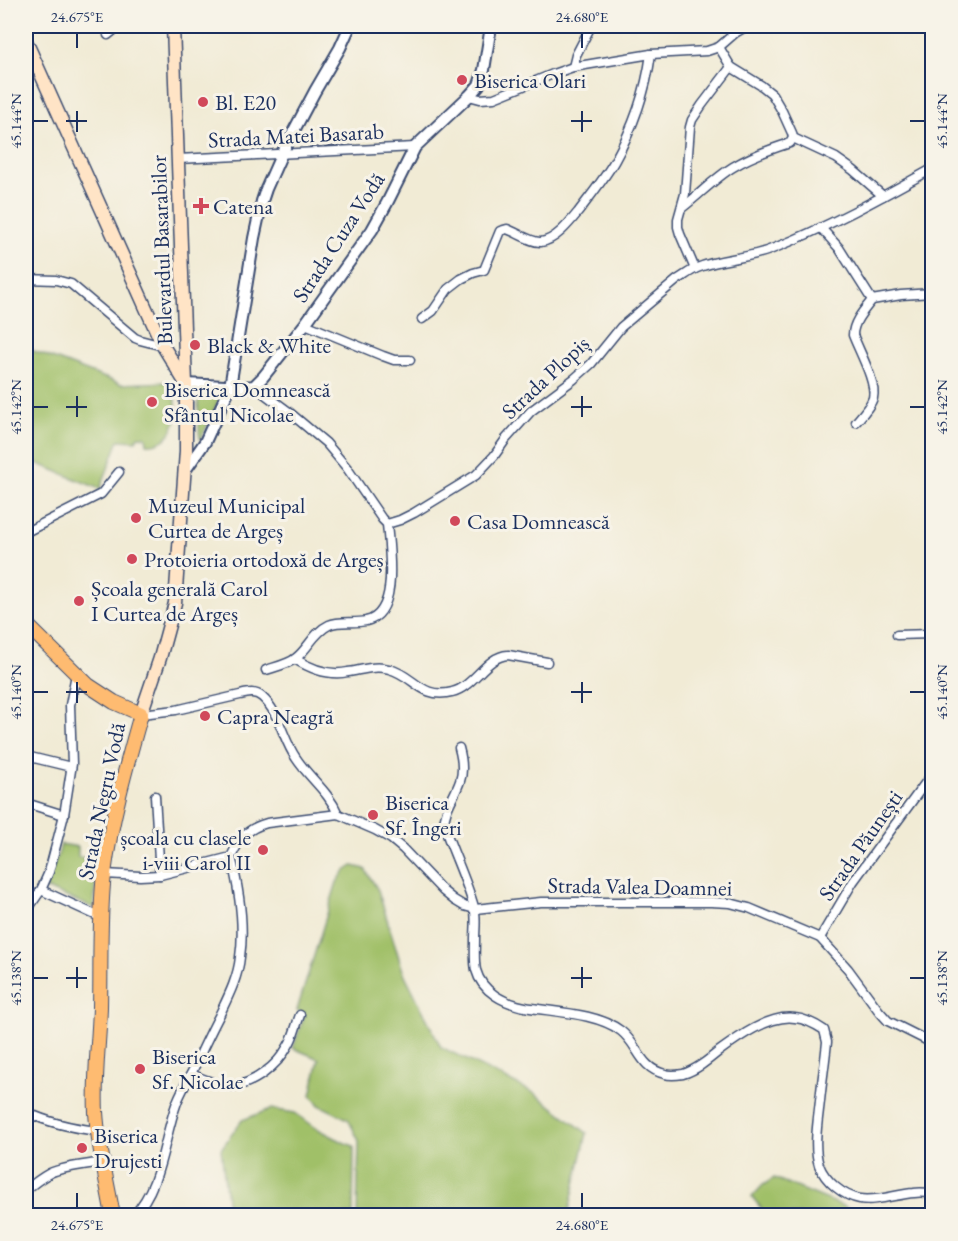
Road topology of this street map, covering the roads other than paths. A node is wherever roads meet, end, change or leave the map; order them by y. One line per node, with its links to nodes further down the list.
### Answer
1 (118, 26): 7 (street)
2 (173, 26): 17 (main road, Bulevardul Basarabilor)
3 (350, 26): 16 (street)
4 (491, 26): 13 (street, Strada Cuza Vodă)
5 (591, 26): 11 (street)
6 (747, 26): 9 (street)
7 (108, 35)
8 (26, 41): 28 (main road)
9 (719, 47): 10 (street); 12 (street)
10 (651, 54): 11 (street); 26 (street)
11 (573, 67): 13 (street)
12 (731, 67): 14 (street); 20 (street)
13 (469, 96): 15 (street, Strada Cuza Vodă)
14 (793, 138): 19 (street); 20 (street)
15 (415, 147): 16 (street, Strada Matei Basarab); 27 (street, Strada Cuza Vodă)
16 (282, 153): 17 (street, Strada Matei Basarab); 31 (street)
17 (178, 159): 30 (main road, Bulevardul Basarabilor)
18 (933, 170): 19 (street, Strada Plopiș)
19 (883, 196): 21 (street, Strada Plopiș)
20 (682, 208): 22 (street)
21 (820, 228): 22 (street, Strada Plopiș); 25 (street)
22 (695, 269): 36 (street, Strada Plopiș)
23 (26, 279): 28 (street)
24 (933, 293): 25 (street)
25 (872, 300): 33 (street)
26 (422, 319)
27 (305, 324): 29 (street); 32 (street, Strada Cuza Vodă)
28 (163, 345): 30 (main road)
29 (410, 360)
30 (186, 384): 31 (street); 35 (main road, Bulevardul Basarabilor)
31 (230, 387): 32 (street); 35 (street)
32 (254, 387): 36 (street)
33 (856, 422)
34 (119, 472): 37 (street)
35 (184, 472): 45 (main road, Strada Negru Vodă)
36 (387, 524): 41 (street)
37 (26, 532)
38 (26, 624): 44 (main road)
39 (897, 634): 40 (street)
40 (933, 634)
41 (296, 659): 42 (street); 43 (street)
42 (547, 662)
43 (266, 670)
44 (76, 674): 45 (main road); 48 (street)
45 (141, 714): 52 (street); 55 (main road, Strada Negru Vodă)
46 (459, 748): 58 (street)
47 (26, 756): 48 (street)
48 (71, 767): 53 (street)
49 (933, 775): 61 (street, Strada Păunești)
50 (155, 796): 56 (street)
51 (26, 803): 53 (street)
52 (338, 814): 54 (street); 58 (street)
53 (64, 815): 57 (street)
54 (231, 857): 56 (street); 64 (street)
55 (105, 874): 56 (street); 60 (main road, Strada Negru Vodă)
56 (160, 875)
57 (41, 890): 59 (street); 60 (street)
58 (475, 909): 61 (street, Strada Valea Doamnei); 69 (street)
59 (26, 912)
60 (102, 918): 66 (main road, Strada Negru Vodă)
61 (820, 938): 63 (street, Strada Valea Doamnei)
62 (300, 1015): 64 (street)
63 (933, 1043)
64 (191, 1074): 71 (street)
65 (26, 1112): 66 (street)
66 (98, 1131): 67 (main road, Strada Negru Vodă)
67 (103, 1162): 68 (street); 70 (main road, Strada Negru Vodă)
68 (26, 1190)
69 (933, 1193)
70 (112, 1215)
71 (133, 1215)

